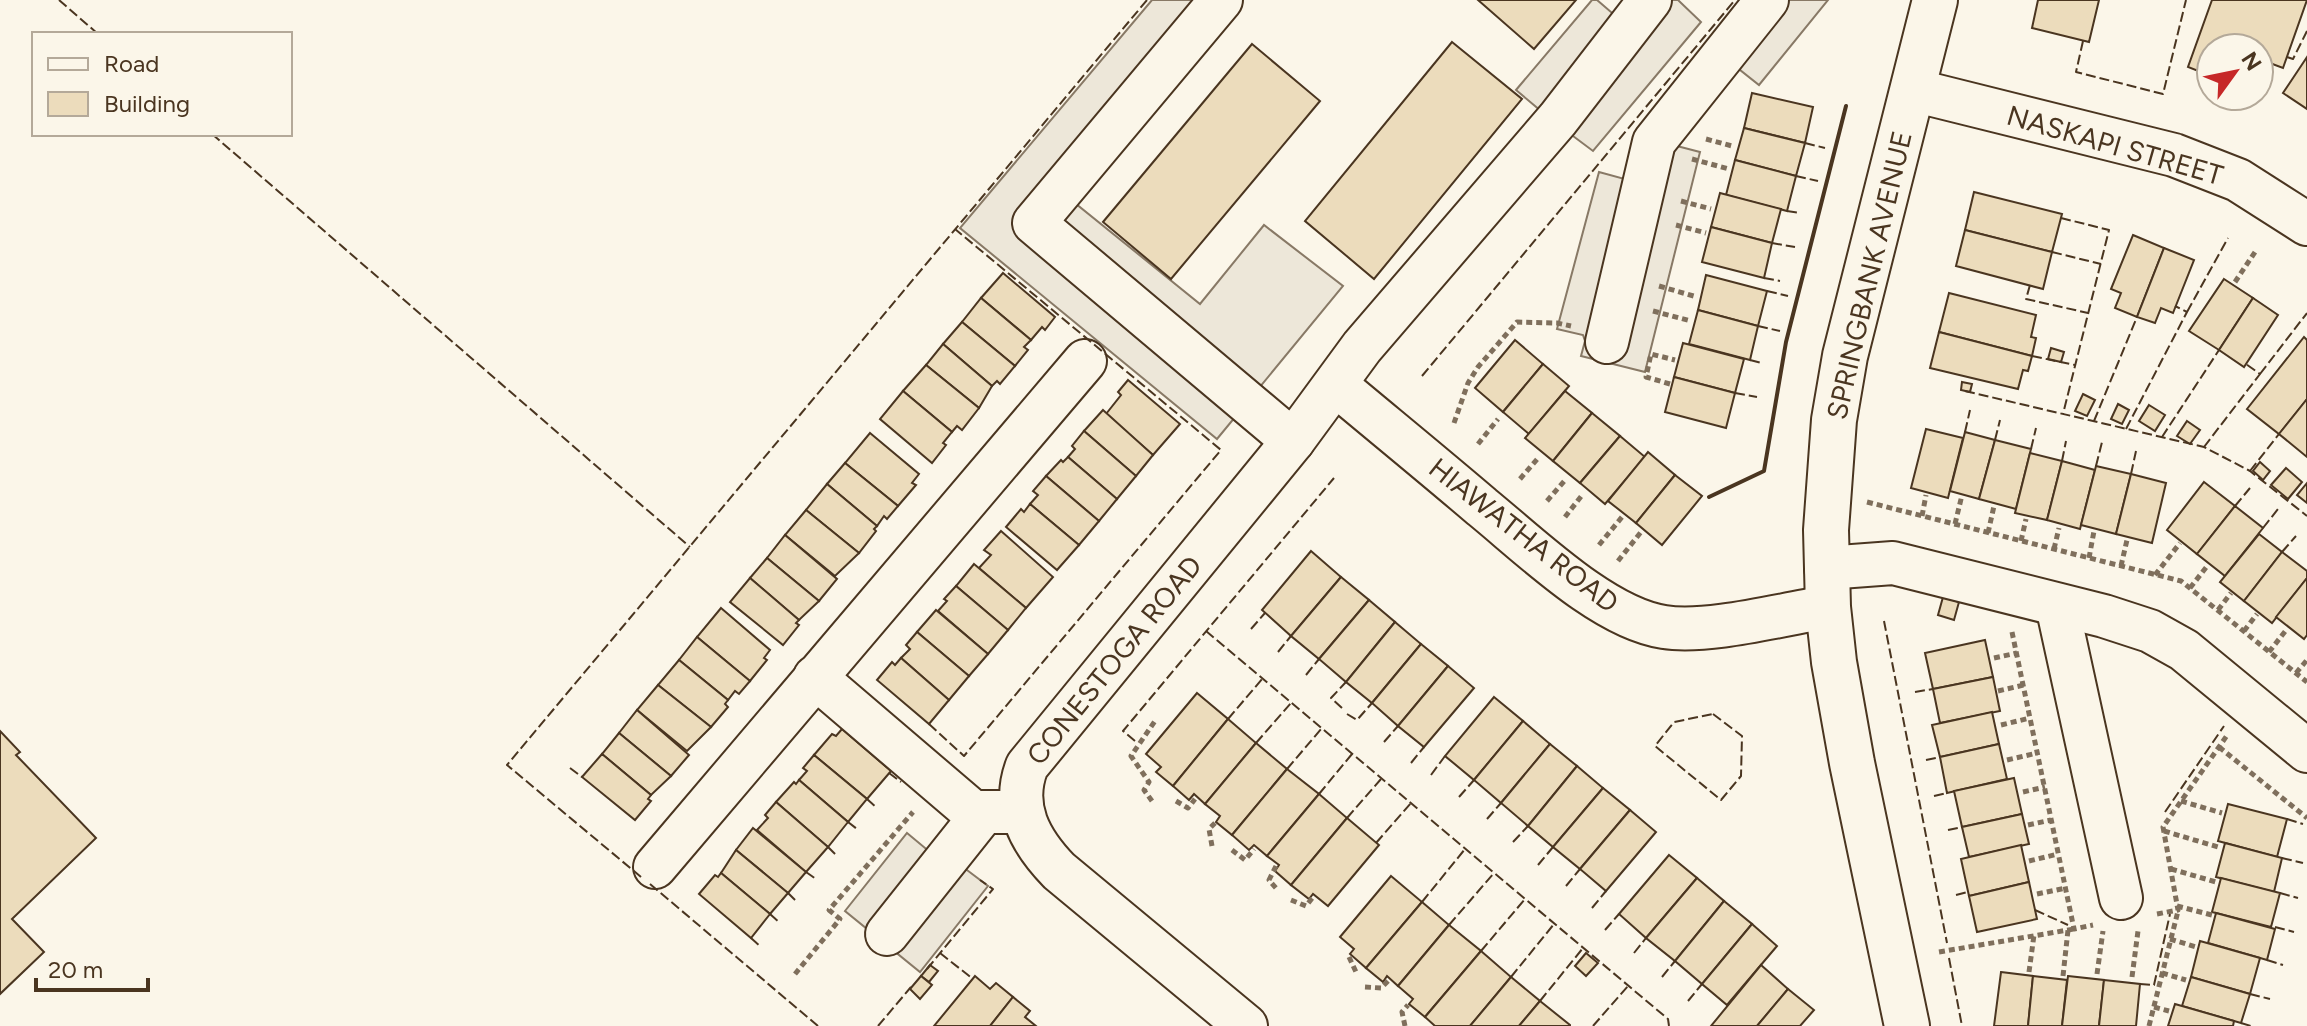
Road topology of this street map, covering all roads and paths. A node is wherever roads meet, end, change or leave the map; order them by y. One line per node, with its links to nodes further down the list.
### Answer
1 (1221, 0): 16 (street)
2 (1650, 0): 13 (street, CONESTOGA ROAD)
3 (1767, 0): 9 (street)
4 (1935, 0): 5 (main road, SPRINGBANK AVENUE)
5 (1913, 90): 6 (street, NASKAPI STREET); 45 (main road, SPRINGBANK AVENUE)
6 (2307, 224)
7 (2257, 249): 8 (path)
8 (2235, 282)
9 (1607, 339): 15 (path)
10 (1675, 360): 12 (path)
11 (1085, 361): 58 (street)
12 (1670, 384)
13 (1336, 385): 16 (street, CONESTOGA ROAD); 45 (street, HIAWATHA ROAD)
14 (1498, 419): 17 (path)
15 (1454, 423)
16 (1293, 441): 76 (street, CONESTOGA ROAD)
17 (1478, 444)
18 (1539, 457): 19 (path)
19 (1520, 479)
20 (1566, 479): 24 (path)
21 (1583, 494): 27 (path)
22 (1926, 495): 26 (path)
23 (1962, 495): 30 (path)
24 (1547, 501)
25 (1994, 506): 34 (path)
26 (1922, 516)
27 (1565, 517)
28 (1622, 517): 38 (path)
29 (2026, 519): 36 (path)
30 (1955, 524)
31 (2059, 528): 39 (path)
32 (2094, 531): 40 (path)
33 (1641, 532): 41 (path)
34 (1988, 533)
35 (2127, 540): 43 (path)
36 (2021, 541)
37 (2180, 543): 44 (path)
38 (1599, 545)
39 (2054, 549)
40 (2089, 558)
41 (1618, 561)
42 (2208, 565): 46 (path)
43 (2121, 566)
44 (2155, 575)
45 (1827, 587): 48 (street, HIAWATHA ROAD); 122 (main road, SPRINGBANK AVENUE)
46 (2190, 588)
47 (2231, 593): 49 (path)
48 (2057, 605): 65 (street, HIAWATHA ROAD); 99 (street)
49 (2218, 610)
50 (2257, 614): 52 (path)
51 (2287, 629): 53 (path)
52 (2244, 631)
53 (2269, 652)
54 (2017, 653): 55 (path)
55 (1994, 658)
56 (2307, 660): 57 (path)
57 (2296, 673)
58 (815, 677): 76 (street); 91 (street)
59 (2024, 685): 60 (path)
60 (1998, 691)
61 (2030, 718): 63 (path)
62 (1155, 721): 69 (path)
63 (2001, 725)
64 (2219, 747): 78 (path)
65 (2307, 751)
66 (2037, 753): 67 (path)
67 (2007, 760)
68 (1156, 774): 69 (path)
69 (1149, 782): 73 (path)
70 (2045, 787): 71 (path)
71 (2023, 792)
72 (1195, 799): 74 (path)
73 (1152, 801)
74 (1176, 801)
75 (2181, 801): 77 (path)
76 (1003, 812): 101 (street); 120 (street, CONESTOGA ROAD)
77 (2222, 813)
78 (2307, 818)
79 (923, 819): 110 (path)
80 (2051, 820): 82 (path)
81 (1215, 823): 84 (path)
82 (2028, 825)
83 (2164, 831): 85 (path)
84 (1212, 846)
85 (2218, 847)
86 (1254, 849): 87 (path)
87 (1232, 850)
88 (2058, 854): 89 (path)
89 (2029, 861)
90 (1276, 866): 94 (path)
91 (655, 867)
92 (2170, 869): 93 (path)
93 (2216, 882)
94 (1276, 888)
95 (2066, 888): 96 (path)
96 (2037, 894)
97 (1313, 897): 98 (path)
98 (1291, 900)
99 (2122, 913): 111 (path); 113 (path)
100 (2212, 915): 103 (path)
101 (887, 934)
102 (2034, 935): 105 (path); 108 (path); 112 (path)
103 (2170, 939): 104 (path); 109 (path)
104 (2196, 947)
105 (1939, 952)
106 (1349, 957): 107 (path)
107 (1356, 972)
108 (2029, 972)
109 (2162, 973): 114 (path); 118 (path)
110 (795, 974)
111 (2097, 974)
112 (2063, 976)
113 (2132, 977)
114 (2186, 980)
115 (1388, 981): 116 (path)
116 (1365, 987)
117 (1408, 1005): 121 (path)
118 (2154, 1007): 119 (path); 123 (path)
119 (2169, 1011)
120 (1246, 1026)
121 (1405, 1026)
122 (1907, 1026)
123 (2149, 1026)

